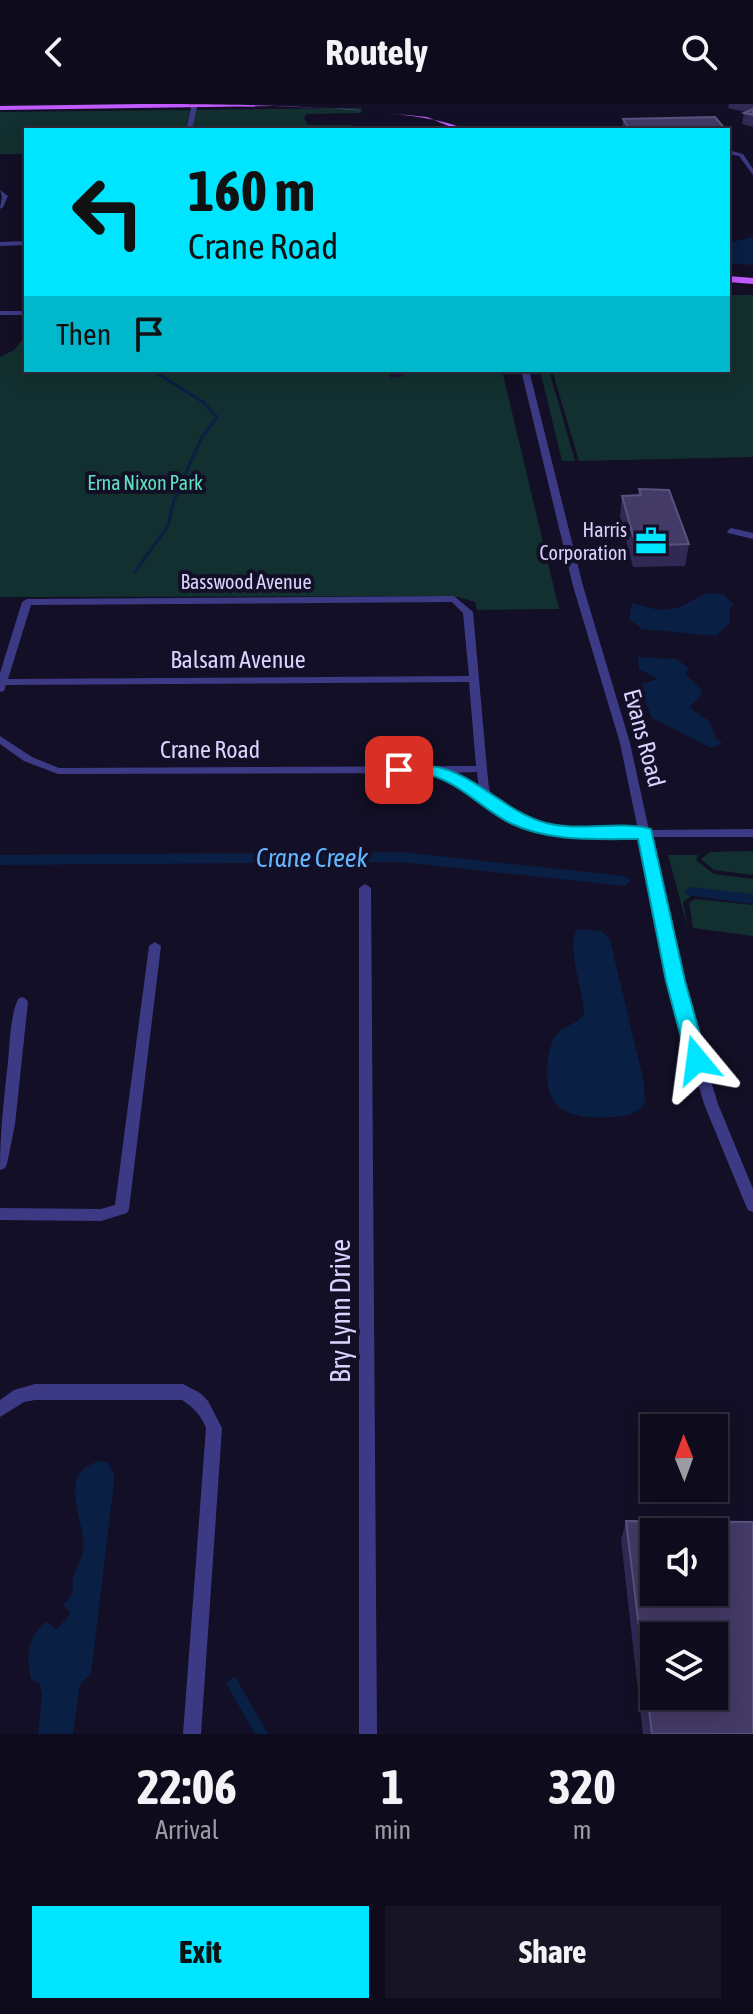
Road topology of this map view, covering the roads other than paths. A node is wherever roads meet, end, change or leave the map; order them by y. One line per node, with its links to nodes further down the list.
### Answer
1 (287, 104): 3 (main road)
2 (409, 104): 6 (main road)
3 (259, 106): 4 (main road); 6 (main road)
4 (194, 107): 5 (main road); 7 (street)
5 (0, 108)
6 (464, 124)
7 (189, 128)
8 (730, 152): 9 (street)
9 (753, 173)
10 (0, 192): 11 (street)
11 (0, 207)
12 (24, 243): 13 (street)
13 (0, 244)
14 (730, 276): 15 (main road)
15 (753, 278)
16 (0, 313): 17 (street)
17 (24, 313)
18 (525, 372): 27 (street, Evans Road)
19 (731, 531): 20 (street)
20 (753, 536)
21 (474, 679): 22 (street, Balsam Avenue); 22 (street, Basswood Avenue); 24 (street)
22 (1, 685)
23 (0, 739): 25 (street, Crane Road)
24 (482, 769): 25 (street, Crane Road); 26 (street)
25 (429, 770): 26 (street, Crane Road)
26 (489, 799): 27 (street, Crane Road)
27 (645, 833): 28 (street, Crane Road); 33 (street, Evans Road)
28 (753, 833)
29 (365, 888): 37 (street, Bry Lynn Drive)
30 (155, 946): 34 (street)
31 (22, 1002): 32 (street)
32 (0, 1164)
33 (753, 1206)
34 (0, 1214)
35 (0, 1409): 36 (street)
36 (192, 1734)
37 (368, 1734)

